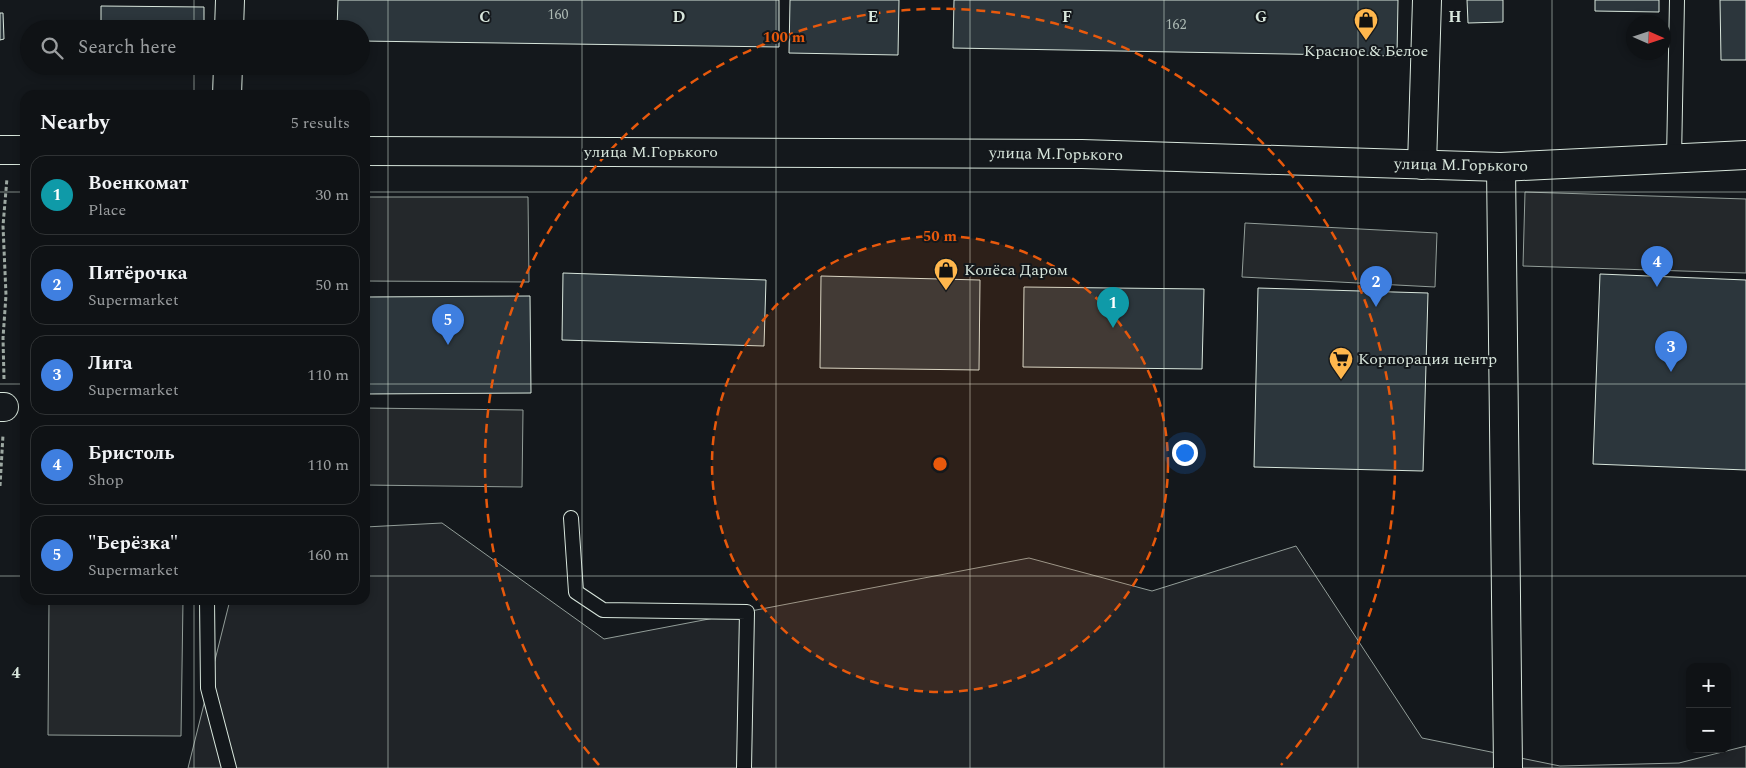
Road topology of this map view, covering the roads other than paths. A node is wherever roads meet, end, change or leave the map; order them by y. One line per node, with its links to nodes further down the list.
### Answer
1 (230, 0): 4 (main road)
2 (1427, 0): 10 (main road)
3 (1677, 0): 9 (lane)
4 (229, 20)
5 (228, 75): 6 (main road)
6 (227, 90)
7 (370, 151): 10 (main road, улица М.Горького)
8 (1746, 156): 9 (main road, улица М.Горького)
9 (1674, 159): 11 (main road, улица М.Горького)
10 (1422, 165): 11 (main road, улица М.Горького)
11 (1501, 168): 16 (main road)
12 (571, 518): 15 (lane)
13 (207, 605): 14 (lane)
14 (229, 768)
15 (744, 768)
16 (1508, 768)

